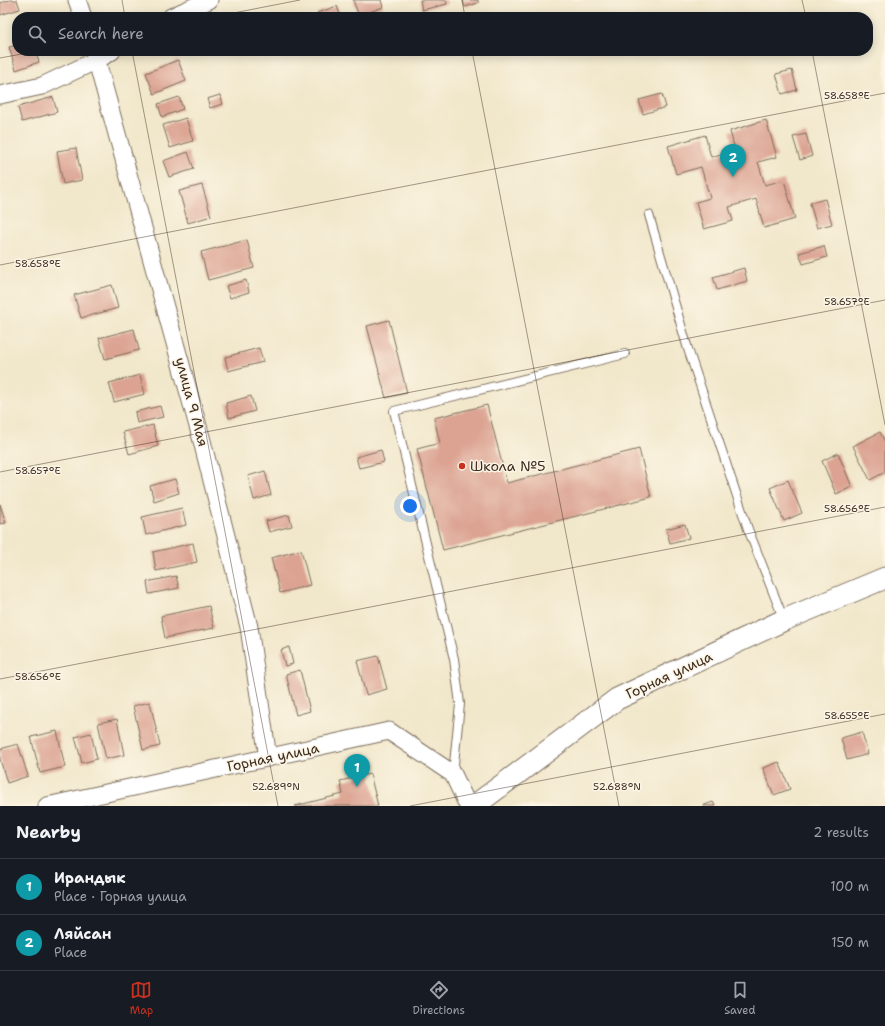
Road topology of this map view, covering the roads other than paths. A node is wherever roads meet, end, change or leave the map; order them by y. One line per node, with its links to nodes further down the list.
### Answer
1 (77, 0): 3 (street)
2 (209, 0): 4 (street)
3 (81, 12)
4 (182, 12)
5 (96, 56): 6 (street); 11 (street, улица 9 Мая)
6 (0, 95)
7 (649, 215): 10 (lane)
8 (625, 354): 12 (lane)
9 (885, 578): 10 (street, Горная улица)
10 (784, 620): 15 (street, Горная улица)
11 (268, 758): 12 (street, Горная улица); 13 (street, Горная улица)
12 (453, 774): 14 (street)
13 (48, 806)
14 (468, 806)
15 (474, 806)

